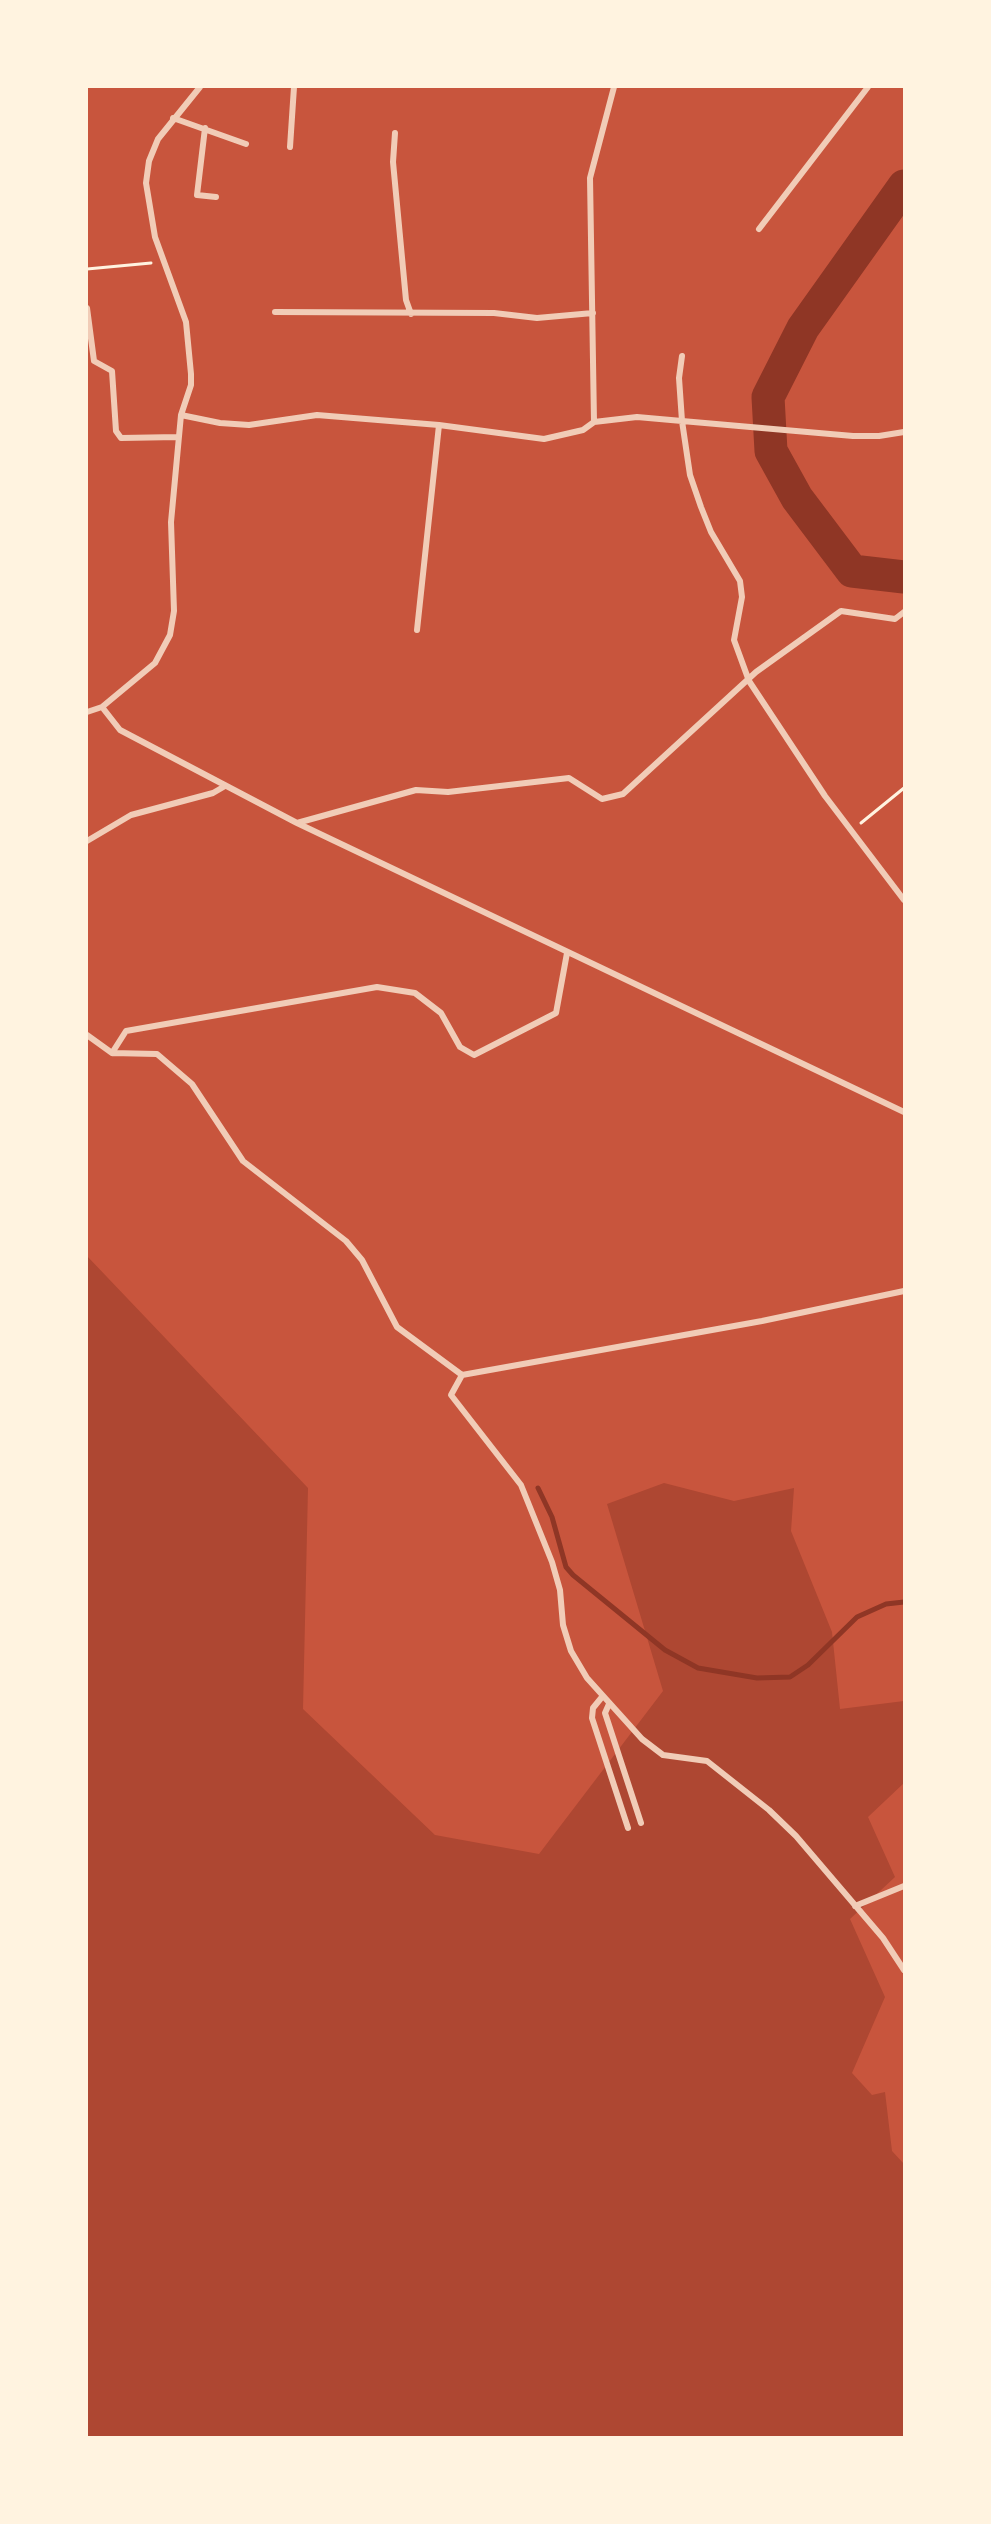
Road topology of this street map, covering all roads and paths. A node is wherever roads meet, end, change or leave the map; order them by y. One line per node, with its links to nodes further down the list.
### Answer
1 (200, 87): 5 (street)
2 (294, 87): 9 (street)
3 (614, 87): 17 (street)
4 (868, 87): 11 (street)
5 (173, 118): 6 (street); 12 (street)
6 (205, 128): 8 (street); 10 (street)
7 (394, 133): 16 (street)
8 (246, 144)
9 (290, 147)
10 (216, 197)
11 (759, 229)
12 (163, 261): 13 (path); 19 (street)
13 (87, 269)
14 (87, 308): 24 (street)
15 (275, 312): 16 (street)
16 (411, 314): 17 (street)
17 (592, 314): 21 (street)
18 (682, 356): 20 (street)
19 (181, 416): 22 (street); 24 (street)
20 (682, 421): 21 (street); 23 (street); 27 (street)
21 (594, 422): 22 (street)
22 (439, 425): 26 (street)
23 (904, 432)
24 (178, 437): 28 (street)
25 (903, 614): 27 (street)
26 (417, 630)
27 (748, 681): 32 (street); 33 (street)
28 (102, 707): 29 (street); 30 (street)
29 (87, 712)
30 (225, 786): 32 (street); 34 (street)
31 (904, 788): 33 (path)
32 (297, 823): 36 (street)
33 (851, 831): 35 (street)
34 (87, 841)
35 (904, 900)
36 (567, 953): 38 (street); 39 (street)
37 (87, 1035): 38 (street)
38 (112, 1053): 41 (street)
39 (904, 1112)
40 (904, 1291): 41 (street)
41 (462, 1375): 42 (street)
42 (602, 1697): 43 (street); 45 (street)
43 (609, 1704): 44 (street); 47 (street)
44 (641, 1823)
45 (628, 1828)
46 (904, 1886): 47 (street)
47 (855, 1905): 48 (street)
48 (904, 1970)

